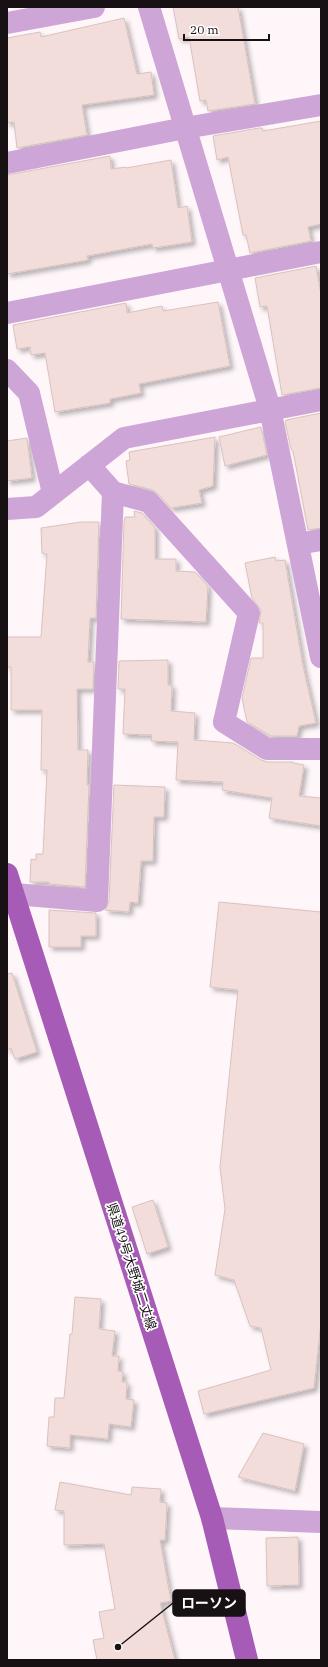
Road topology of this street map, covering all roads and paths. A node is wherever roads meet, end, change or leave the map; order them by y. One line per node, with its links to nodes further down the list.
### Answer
1 (94, 7): 3 (street)
2 (149, 7): 5 (street)
3 (7, 22)
4 (321, 105): 5 (street)
5 (185, 128): 6 (street); 8 (street)
6 (7, 163)
7 (321, 252): 8 (street)
8 (228, 270): 9 (street); 12 (street)
9 (7, 313)
10 (7, 370): 15 (street)
11 (321, 400): 12 (street)
12 (270, 409): 13 (street); 18 (street)
13 (89, 465): 14 (street); 15 (street)
14 (113, 492): 20 (street); 21 (street)
15 (53, 494): 16 (street)
16 (7, 509)
17 (321, 540): 18 (street)
18 (298, 544): 19 (street)
19 (321, 657)
20 (321, 749)
21 (11, 884): 22 (main road, 県道49号大野城二丈線)
22 (212, 1518): 23 (street); 24 (main road, 県道49号大野城二丈線)
23 (321, 1522)
24 (247, 1660)

